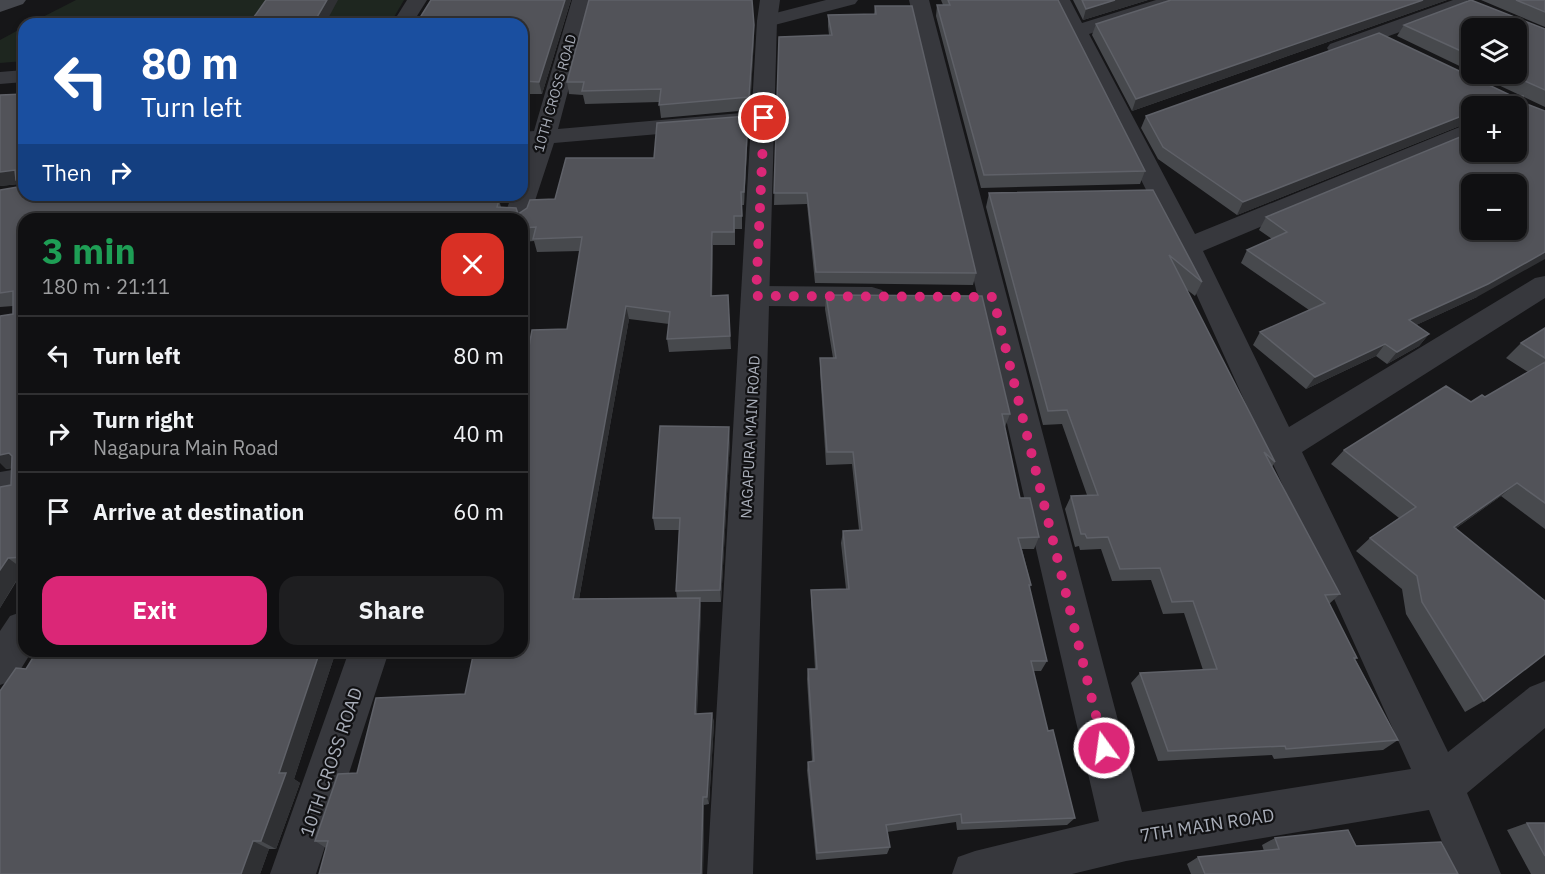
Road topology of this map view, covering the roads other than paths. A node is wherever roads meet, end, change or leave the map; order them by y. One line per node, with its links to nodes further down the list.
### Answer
1 (16, 0): 9 (main road)
2 (417, 0): 11 (street)
3 (582, 0): 20 (street, 10TH CROSS ROAD)
4 (848, 0): 10 (street)
5 (919, 0): 34 (street)
6 (1060, 0): 12 (street)
7 (1176, 0): 12 (street)
8 (1465, 3): 13 (street)
9 (0, 6)
10 (769, 11): 18 (street, NAGAPURA MAIN ROAD)
11 (406, 18)
12 (1077, 31): 22 (street)
13 (1374, 35): 14 (street); 15 (street)
14 (1395, 46)
15 (1319, 55)
16 (18, 76): 17 (street)
17 (0, 78)
18 (764, 118): 20 (street); 24 (street, NAGAPURA MAIN ROAD)
19 (1461, 134): 22 (street)
20 (533, 138): 21 (street, 10TH CROSS ROAD)
21 (528, 162)
22 (1188, 248): 26 (street)
23 (1545, 285): 26 (street)
24 (756, 296): 25 (street); 36 (street, NAGAPURA MAIN ROAD)
25 (898, 297)
26 (1282, 448): 33 (street)
27 (18, 483): 28 (street)
28 (0, 486)
29 (18, 638): 31 (street)
30 (367, 657): 35 (street, 10TH CROSS ROAD)
31 (0, 666)
32 (1545, 702): 33 (street)
33 (1441, 786): 34 (street, 7TH MAIN ROAD); 38 (street)
34 (1126, 838): 37 (street, 7TH MAIN ROAD)
35 (293, 874)
36 (730, 874)
37 (975, 874)
38 (1478, 874)

